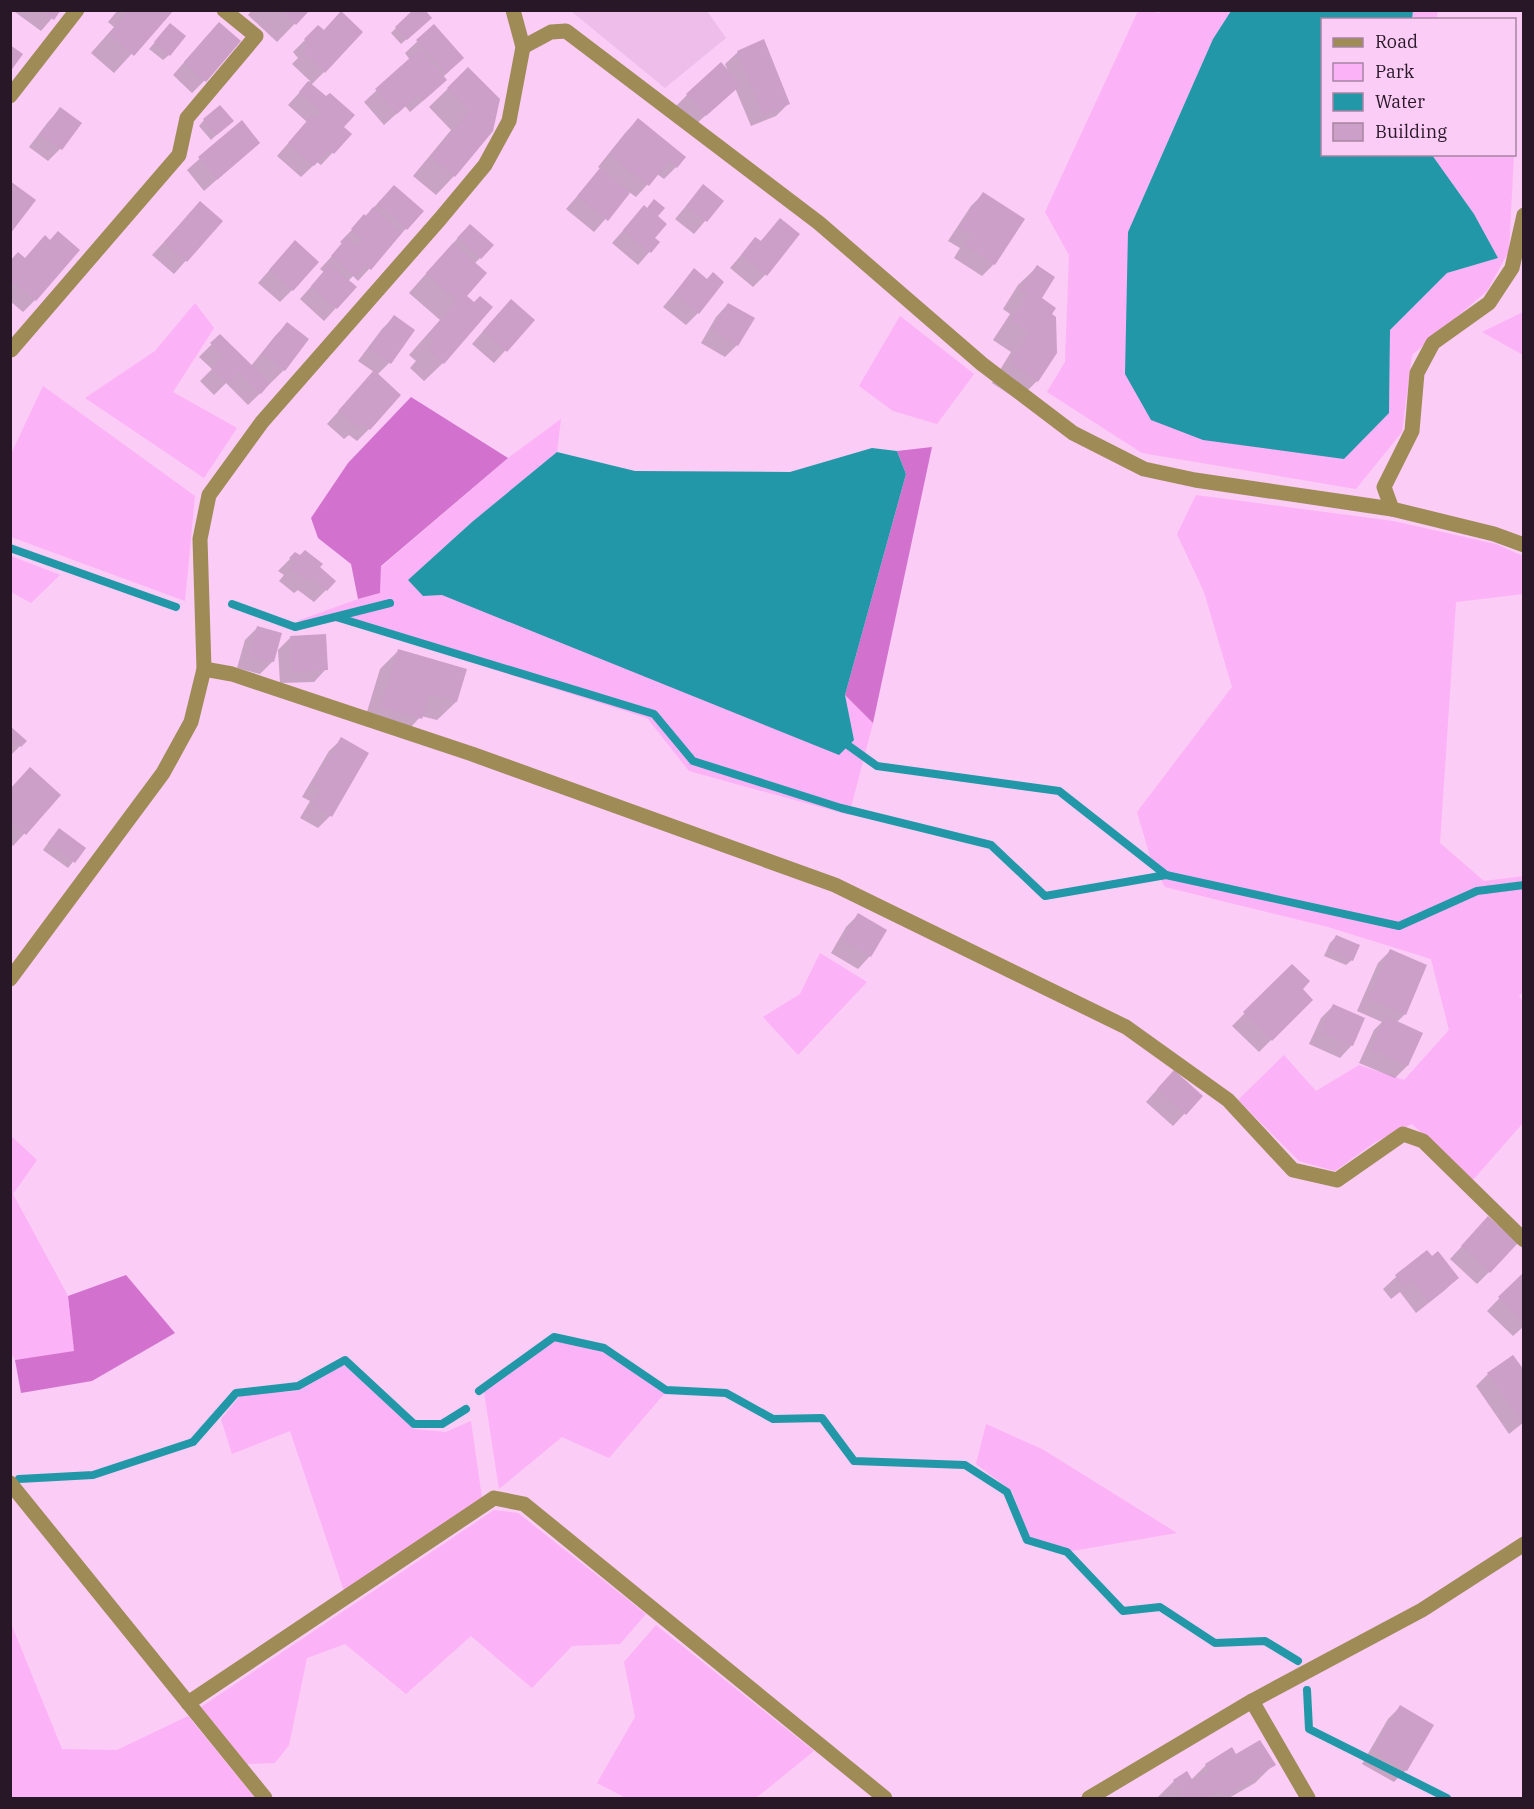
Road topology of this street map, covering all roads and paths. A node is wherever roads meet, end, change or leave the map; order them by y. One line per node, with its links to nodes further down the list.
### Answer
1 (77, 10): 5 (street)
2 (224, 10): 7 (street)
3 (513, 10): 4 (street)
4 (523, 47): 8 (street); 10 (street)
5 (10, 96)
6 (1524, 215): 8 (street)
7 (11, 350)
8 (1392, 509): 9 (street)
9 (1524, 545)
10 (204, 669): 11 (street); 12 (street)
11 (10, 979)
12 (1524, 1240)
13 (10, 1483): 16 (street)
14 (1524, 1544): 15 (street)
15 (1252, 1701): 19 (street); 20 (street)
16 (188, 1703): 17 (street); 18 (street)
17 (265, 1798)
18 (885, 1798)
19 (1089, 1798)
20 (1308, 1798)

